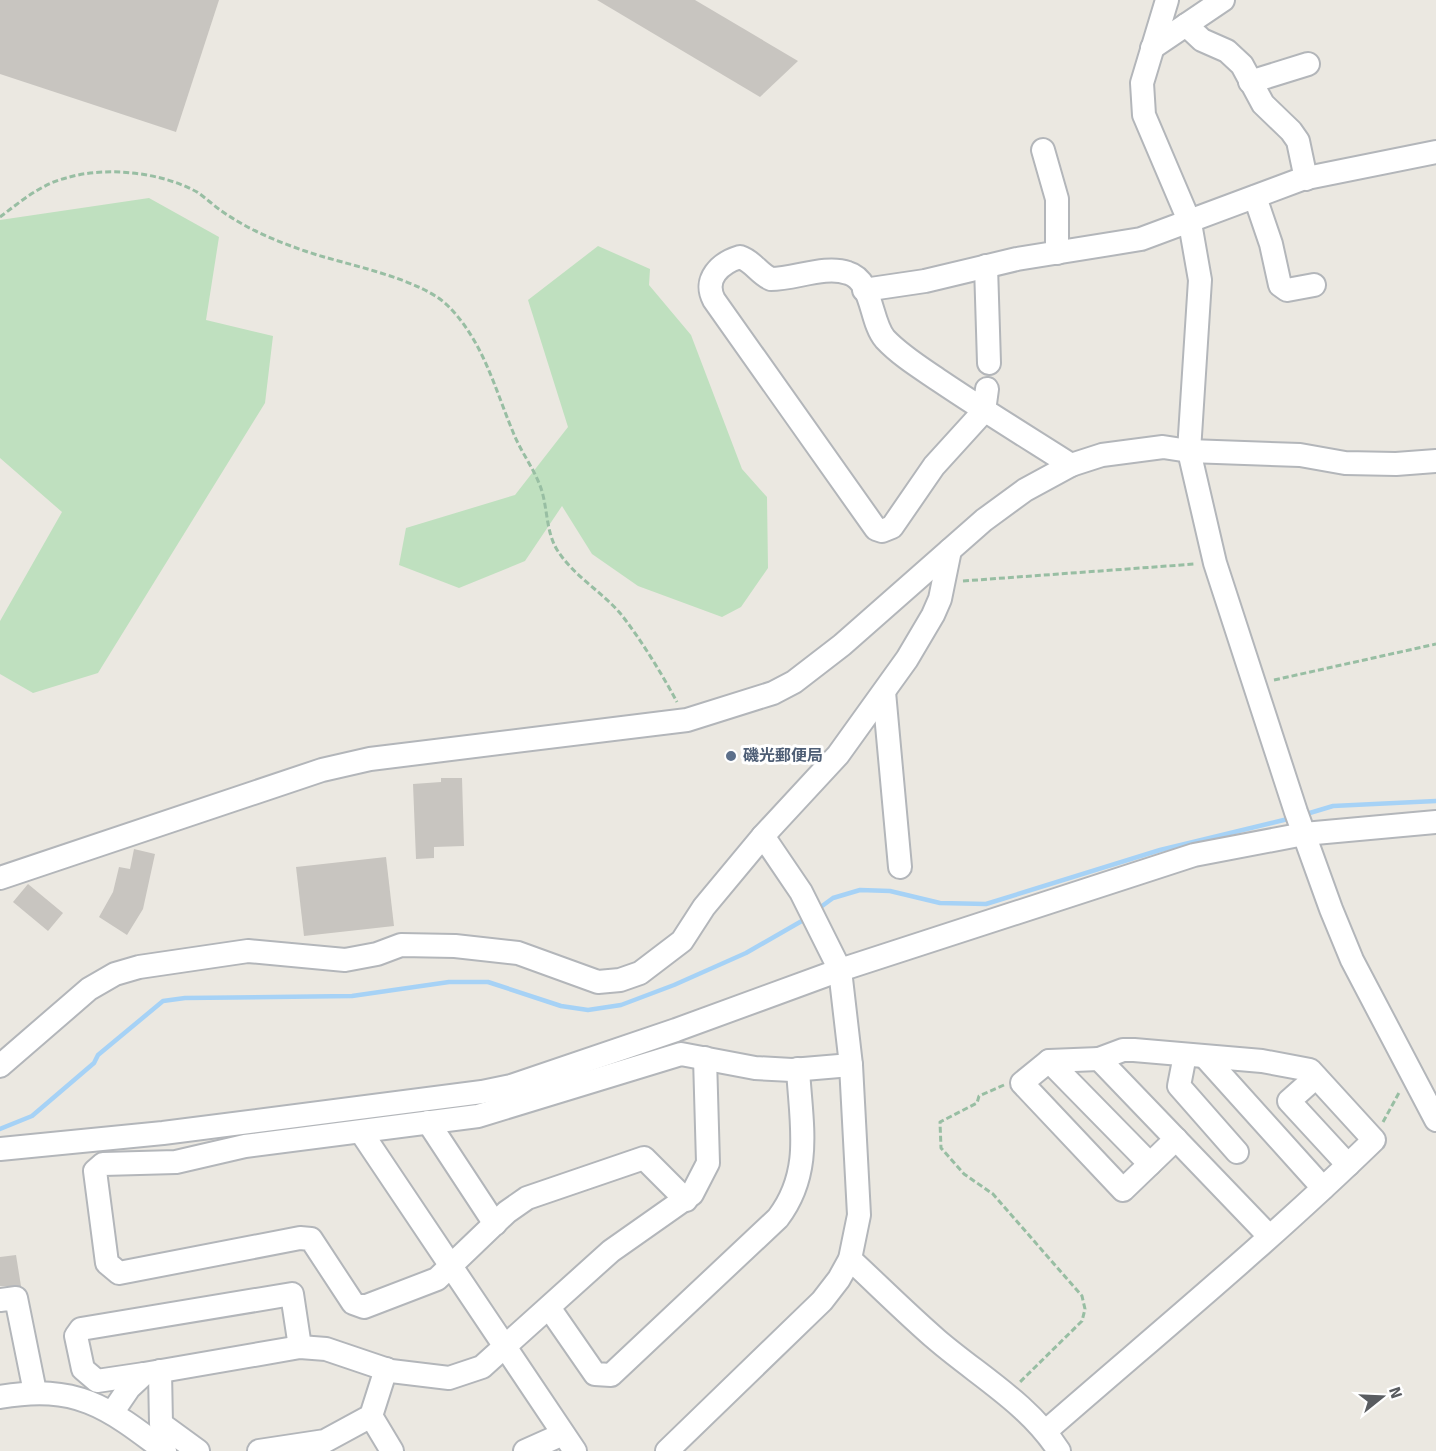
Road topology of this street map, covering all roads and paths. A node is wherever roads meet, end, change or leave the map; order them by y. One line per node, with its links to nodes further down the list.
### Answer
1 (1167, 0): 4 (street)
2 (1223, 0): 3 (street)
3 (1186, 25): 4 (street); 6 (street)
4 (1152, 48): 12 (street)
5 (1308, 64): 6 (street)
6 (1250, 82): 9 (street)
7 (1043, 150): 13 (street)
8 (1436, 152): 9 (street)
9 (1306, 178): 10 (street)
10 (1255, 197): 12 (street); 15 (street)
11 (0, 217): 29 (path)
12 (1190, 223): 13 (street); 20 (street)
13 (1057, 253): 14 (street)
14 (986, 266): 16 (street); 17 (street)
15 (1314, 285)
16 (864, 290): 19 (street); 19 (street)
17 (989, 363)
18 (987, 389): 19 (street)
19 (984, 411): 22 (street)
20 (1189, 451): 21 (street); 22 (street); 24 (street)
21 (1436, 461)
22 (1071, 465): 23 (street)
23 (950, 550): 25 (street); 29 (street)
24 (1215, 562): 25 (path); 27 (street)
25 (943, 584): 28 (street)
26 (1436, 644): 27 (path)
27 (1254, 684): 31 (street)
28 (884, 692): 32 (street); 33 (street)
29 (687, 720): 34 (street)
30 (1436, 822): 31 (street)
31 (1300, 824): 35 (street); 43 (street)
32 (763, 836): 35 (street); 41 (street)
33 (900, 867)
34 (0, 878)
35 (840, 970): 40 (street); 51 (street)
36 (1195, 1056): 38 (street); 44 (street); 52 (street); 55 (street)
37 (705, 1058): 42 (street); 47 (street); 56 (street)
38 (1099, 1059): 39 (street); 49 (street)
39 (1049, 1061): 45 (street); 53 (street)
40 (851, 1065): 42 (street); 59 (street)
41 (0, 1066)
42 (798, 1069): 62 (street)
43 (1410, 1071): 46 (street); 50 (path)
44 (1316, 1077): 50 (street); 54 (street)
45 (1022, 1083): 53 (street); 68 (path)
46 (1436, 1120)
47 (428, 1122): 48 (street); 57 (street)
48 (362, 1132): 60 (street); 60 (street)
49 (1176, 1139): 53 (street); 58 (street)
50 (1374, 1140): 54 (street)
51 (0, 1149)
52 (1237, 1152)
53 (1150, 1164)
54 (1348, 1164): 55 (street)
55 (1323, 1188): 58 (street)
56 (686, 1200): 57 (street); 62 (street)
57 (495, 1224): 60 (street)
58 (1269, 1236): 72 (street)
59 (849, 1259): 68 (street); 79 (street)
60 (451, 1265): 64 (street)
61 (0, 1300): 67 (street)
62 (550, 1309): 64 (street)
63 (300, 1347): 65 (street); 66 (street); 66 (street)
64 (505, 1348): 65 (street); 73 (street)
65 (386, 1369): 71 (street)
66 (152, 1372): 70 (street); 75 (street)
67 (35, 1392): 69 (street); 70 (street)
68 (1007, 1395): 72 (street)
69 (0, 1397)
70 (112, 1413): 74 (street)
71 (371, 1416): 76 (street); 77 (street)
72 (1046, 1431): 80 (street)
73 (569, 1442): 78 (street)
74 (165, 1451)
75 (198, 1451)
76 (259, 1451)
77 (392, 1451)
78 (525, 1451)
79 (667, 1451)
80 (1059, 1451)

